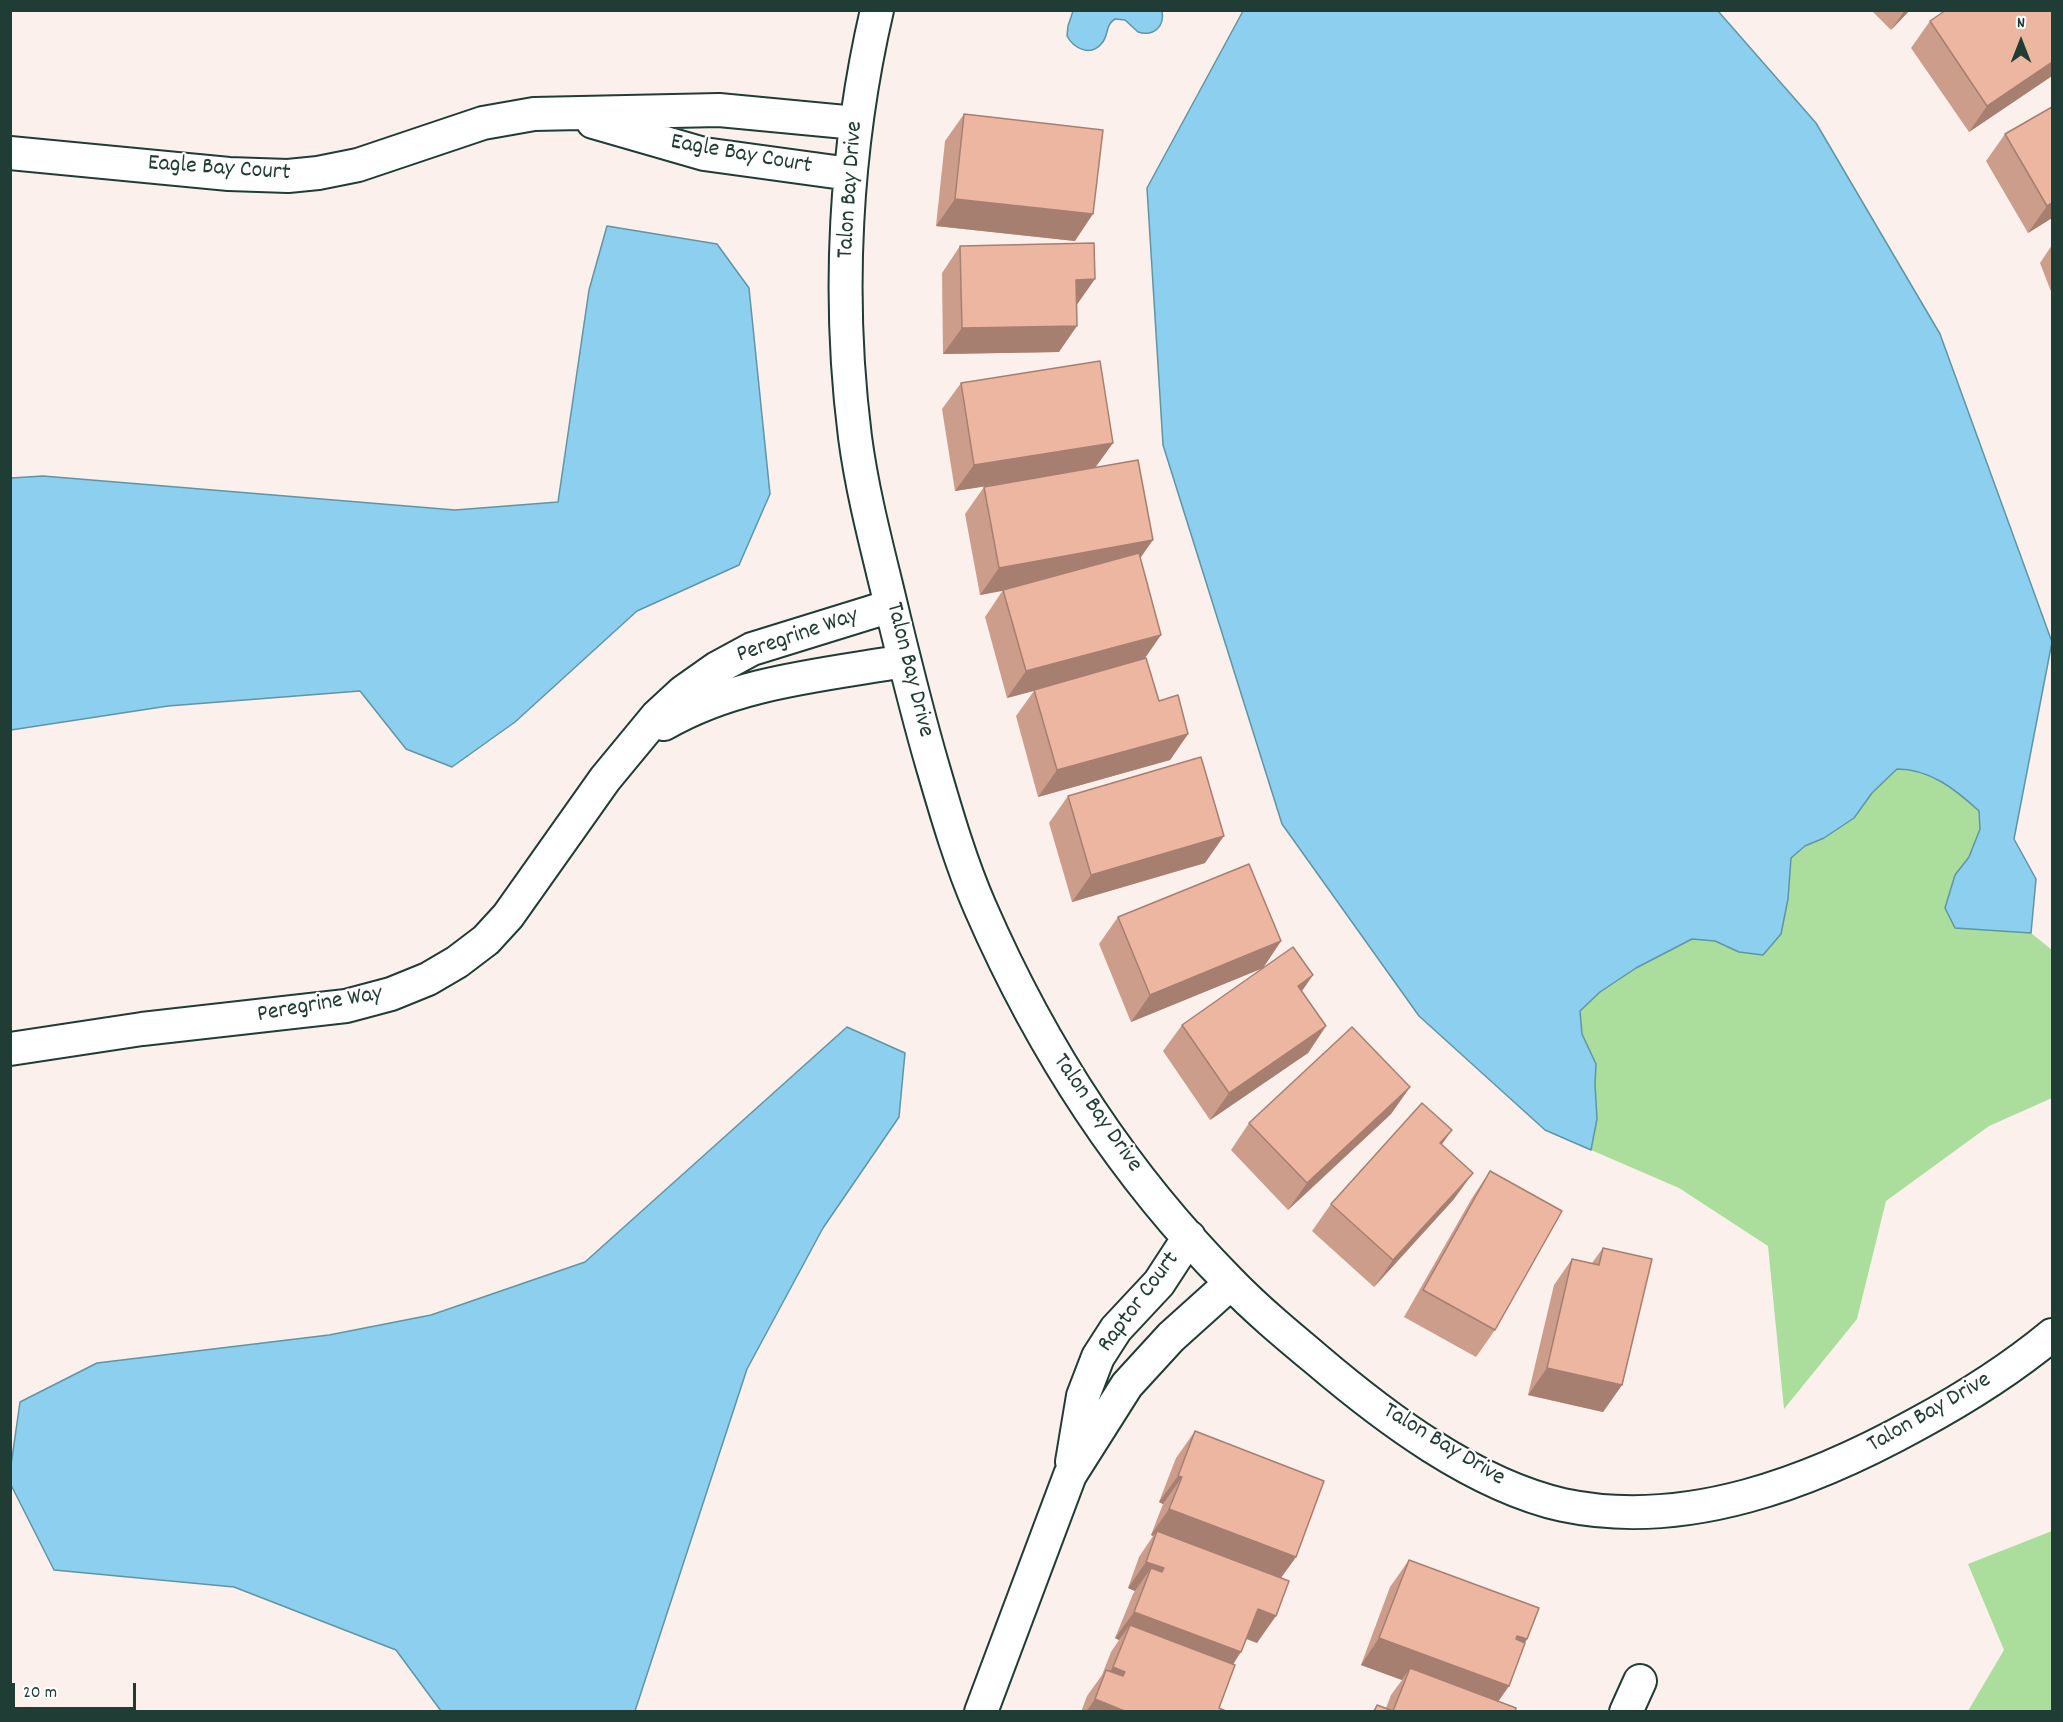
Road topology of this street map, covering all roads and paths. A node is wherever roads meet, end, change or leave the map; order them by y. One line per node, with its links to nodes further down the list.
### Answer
1 (877, 10): 3 (street, Talon Bay Drive)
2 (563, 114): 3 (street, Eagle Bay Court); 4 (street, Eagle Bay Court); 5 (street, Eagle Bay Court)
3 (856, 123): 5 (street, Talon Bay Drive)
4 (10, 153)
5 (850, 174): 6 (street, Talon Bay Drive)
6 (891, 606): 7 (street, Talon Bay Drive); 8 (street, Peregrine Way)
7 (904, 661): 8 (street, Peregrine Way); 10 (street, Talon Bay Drive)
8 (629, 749): 9 (street, Peregrine Way)
9 (10, 1049)
10 (1189, 1237): 11 (street, Talon Bay Drive); 13 (street, Raptor Court)
11 (1231, 1283): 12 (street, Talon Bay Drive); 13 (street, Raptor Court)
12 (2052, 1335)
13 (1070, 1475): 15 (street, Raptor Court)
14 (1640, 1681): 16 (street)
15 (981, 1712)
16 (1626, 1712)

